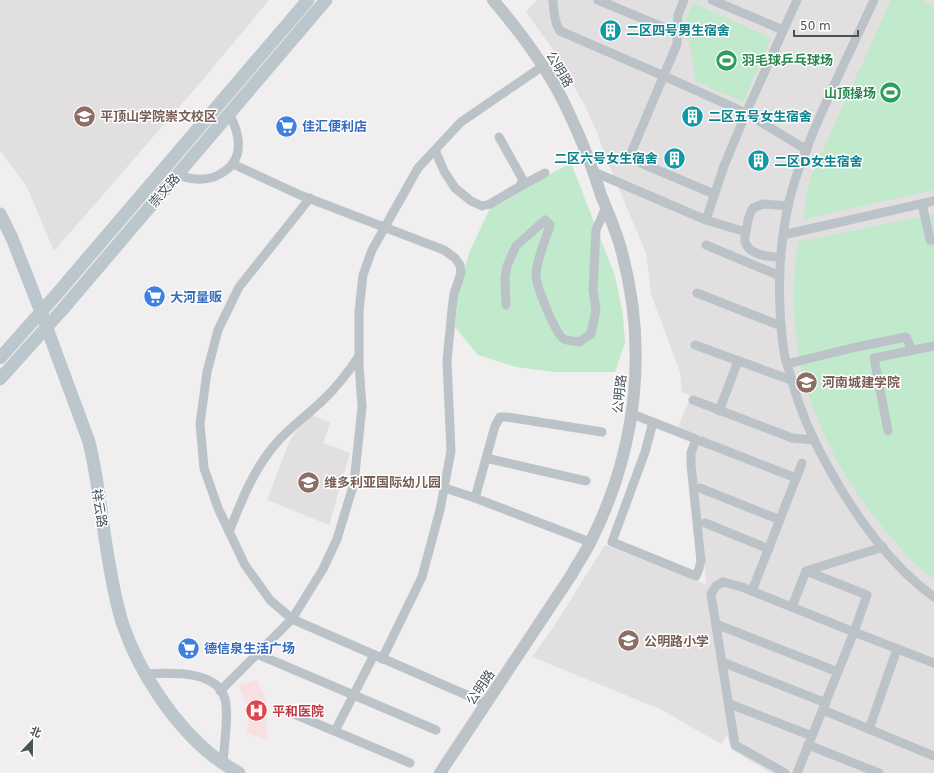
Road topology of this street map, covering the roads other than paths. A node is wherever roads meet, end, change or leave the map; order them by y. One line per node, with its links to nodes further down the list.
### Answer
1 (308, 0): 42 (main road, 崇文路)
2 (326, 0): 15 (main road, 崇文路)
3 (493, 0): 12 (street, 公明路)
4 (553, 0): 13 (street)
5 (598, 0): 11 (street)
6 (684, 0): 11 (street)
7 (712, 0): 10 (street)
8 (797, 0): 10 (street)
9 (874, 0): 18 (street)
10 (783, 30): 14 (street)
11 (677, 33): 13 (street)
12 (543, 66): 17 (street); 20 (street, 公明路)
13 (664, 76): 14 (street); 24 (street)
14 (746, 113): 18 (street); 24 (street)
15 (229, 114): 19 (street); 22 (main road, 崇文路)
16 (499, 137): 23 (street)
17 (435, 150): 23 (street); 32 (street)
18 (807, 150): 28 (street)
19 (233, 164): 22 (street); 25 (street)
20 (594, 172): 29 (street, 公明路); 31 (street)
21 (545, 173): 23 (street)
22 (177, 175): 44 (main road, 崇文路)
23 (519, 187)
24 (714, 194): 31 (street)
25 (310, 198): 32 (street); 71 (street)
26 (934, 201): 27 (street)
27 (922, 204): 34 (street); 35 (street)
28 (788, 206): 33 (street); 34 (street)
29 (606, 207): 41 (street); 56 (street, 公明路)
30 (0, 214): 42 (main road, 祥云路)
31 (706, 220): 33 (street)
32 (385, 228): 48 (street); 66 (street)
33 (746, 232): 38 (street)
34 (783, 235): 38 (street)
35 (932, 240): 37 (street)
36 (706, 245): 39 (street)
37 (934, 249)
38 (781, 257): 39 (street)
39 (780, 276): 43 (street)
40 (697, 292): 43 (street)
41 (506, 305)
42 (41, 312): 44 (main road, 祥云路); 49 (main road, 崇文路)
43 (782, 326): 51 (street)
44 (47, 327): 52 (main road, 崇文路); 88 (main road, 祥云路)
45 (695, 345): 50 (street)
46 (934, 346): 47 (street)
47 (912, 350): 51 (street); 58 (street)
48 (359, 356): 71 (street); 79 (street)
49 (0, 358)
50 (738, 360): 53 (street); 55 (street)
51 (787, 364): 53 (street)
52 (0, 379)
53 (791, 380): 60 (street)
54 (693, 400): 55 (street)
55 (719, 411): 60 (street)
56 (632, 414): 57 (street); 72 (street, 公明路)
57 (653, 422): 57 (street)
58 (888, 431)
59 (602, 432): 62 (street)
60 (814, 440): 73 (street)
61 (701, 441): 64 (street)
62 (486, 458): 65 (street); 68 (street)
63 (802, 463): 64 (street)
64 (796, 478): 69 (street)
65 (586, 480)
66 (445, 488): 68 (street); 84 (street)
67 (700, 488): 69 (street)
68 (475, 498): 72 (street)
69 (780, 520): 74 (street)
70 (704, 523): 74 (street)
71 (229, 532): 79 (street)
72 (590, 542): 91 (street, 公明路)
73 (883, 547): 75 (street); 77 (street)
74 (769, 549): 76 (street)
75 (806, 571): 78 (street); 81 (street)
76 (752, 592): 78 (street); 80 (street)
77 (934, 597)
78 (792, 607): 81 (street)
79 (292, 619): 83 (street); 84 (street)
80 (716, 624): 85 (street); 87 (street)
81 (854, 632): 82 (street); 87 (street)
82 (898, 649): 86 (street); 95 (street)
83 (257, 654): 89 (street); 90 (street)
84 (378, 657): 90 (street); 91 (street)
85 (722, 662): 92 (street); 93 (street)
86 (934, 663)
87 (838, 672): 93 (street)
88 (145, 674): 89 (street); 100 (main road, 祥云路)
89 (220, 691): 100 (street)
90 (354, 695): 96 (street); 97 (street)
91 (486, 703): 103 (street, 公明路)
92 (730, 704): 98 (street); 104 (street)
93 (824, 706): 95 (street); 98 (street)
94 (287, 711): 97 (street)
95 (869, 728): 99 (street)
96 (436, 730)
97 (335, 732): 101 (street)
98 (810, 740): 105 (street); 106 (street)
99 (934, 756)
100 (223, 763): 102 (main road, 祥云路)
101 (410, 763)
102 (239, 773)
103 (440, 773)
104 (785, 773)
105 (797, 773)
106 (879, 773)

